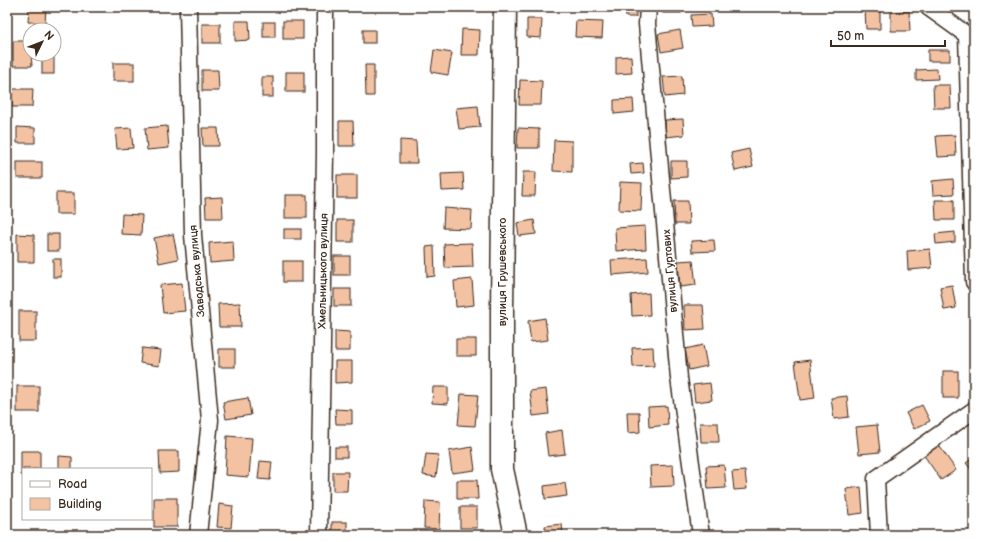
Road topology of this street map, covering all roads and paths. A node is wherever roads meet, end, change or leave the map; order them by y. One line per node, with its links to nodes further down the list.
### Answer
1 (188, 7): 9 (street, Заводська вулиця)
2 (325, 7): 10 (street, Хмельницького вулиця)
3 (505, 7): 11 (street, вулиця Грушевського)
4 (648, 7): 12 (street, вулиця Гуртових)
5 (928, 7): 6 (street)
6 (970, 34): 7 (street)
7 (974, 282)
8 (974, 410): 13 (street)
9 (198, 535)
10 (319, 535)
11 (516, 535)
12 (701, 535)
13 (879, 535)

